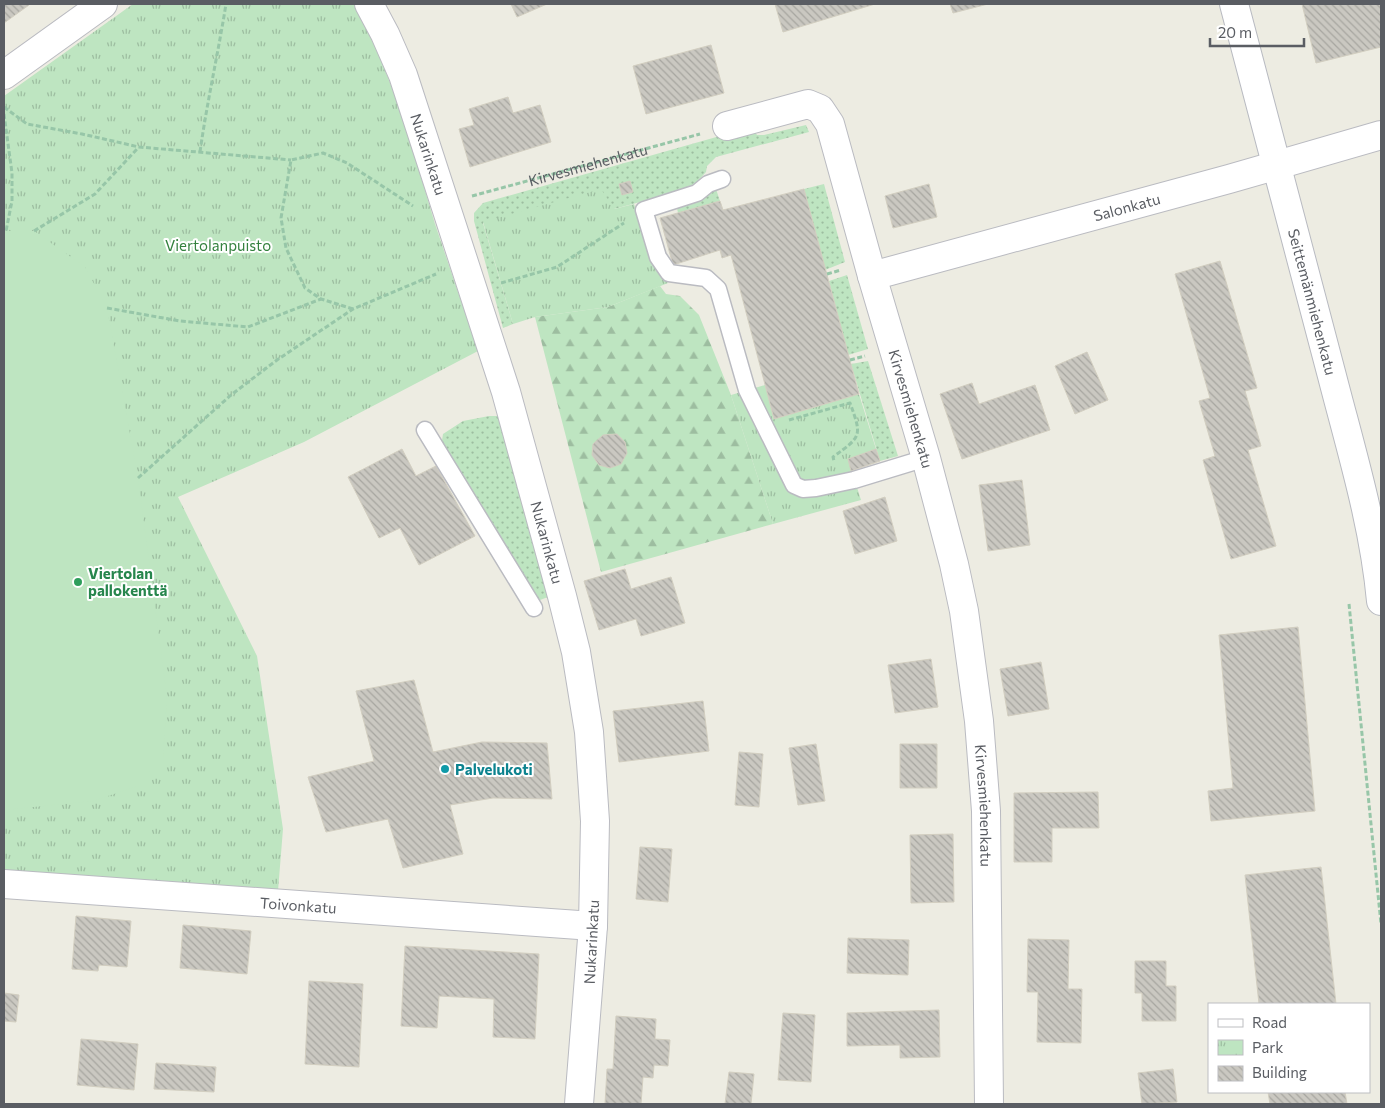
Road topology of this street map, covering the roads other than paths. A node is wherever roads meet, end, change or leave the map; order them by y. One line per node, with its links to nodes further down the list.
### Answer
1 (103, 4): 4 (street)
2 (369, 4): 15 (street, Nukarinkatu)
3 (1234, 4): 7 (street, Seittemänmiehenkatu)
4 (4, 75)
5 (727, 126): 9 (street, Kirvesmiehenkatu)
6 (1381, 135): 7 (street, Salonkatu)
7 (1277, 165): 9 (street, Salonkatu); 12 (street, Seittemänmiehenkatu)
8 (722, 179): 11 (lane)
9 (872, 276): 11 (street, Kirvesmiehenkatu)
10 (425, 430): 13 (lane)
11 (926, 458): 17 (street, Kirvesmiehenkatu)
12 (1381, 600)
13 (534, 608)
14 (4, 884): 15 (street, Toivonkatu)
15 (593, 926): 16 (street, Nukarinkatu)
16 (579, 1104)
17 (989, 1104)

